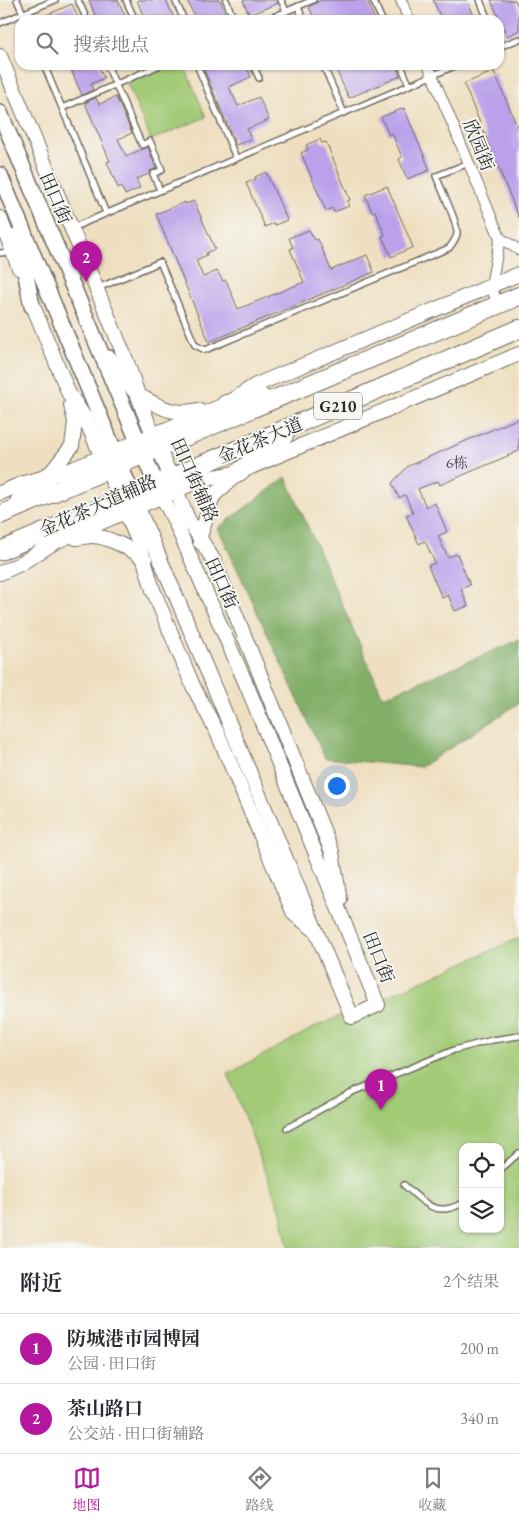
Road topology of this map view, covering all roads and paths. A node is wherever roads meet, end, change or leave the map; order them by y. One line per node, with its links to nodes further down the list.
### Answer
1 (18, 0): 14 (lane)
2 (55, 0): 14 (lane)
3 (78, 0): 16 (lane)
4 (126, 0): 17 (lane)
5 (176, 0): 18 (lane)
6 (226, 0): 19 (lane)
7 (281, 0): 13 (lane)
8 (312, 0): 12 (lane)
9 (373, 0): 22 (lane)
10 (401, 0): 23 (street)
11 (480, 0): 24 (lane)
12 (298, 6): 13 (lane); 21 (lane)
13 (286, 11): 20 (lane)
14 (23, 13): 15 (lane)
15 (18, 15)
16 (85, 15)
17 (132, 15)
18 (182, 15)
19 (232, 15)
20 (277, 15)
21 (302, 15)
22 (380, 15)
23 (407, 15)
24 (486, 15)
25 (15, 16): 26 (lane)
26 (0, 23)
27 (519, 39): 28 (lane)
28 (504, 44)
29 (0, 56): 53 (street, 田口街辅路)
30 (46, 70): 43 (lane)
31 (109, 70): 41 (lane)
32 (147, 70): 41 (lane)
33 (199, 70): 46 (lane)
34 (255, 70): 40 (lane)
35 (325, 70): 45 (lane)
36 (402, 70): 42 (lane)
37 (430, 70): 39 (street, 欣园街)
38 (444, 70): 39 (lane)
39 (432, 75): 42 (lane); 47 (street, 欣园街)
40 (259, 78)
41 (115, 84): 43 (lane); 49 (lane)
42 (409, 85): 45 (lane)
43 (62, 108): 51 (lane)
44 (0, 113): 64 (main road, 田口街)
45 (344, 113): 46 (lane)
46 (236, 158): 49 (lane)
47 (468, 163): 54 (street, 欣园街); 59 (lane)
48 (0, 176): 50 (main road, 田口街)
49 (160, 190): 51 (lane)
50 (11, 201): 62 (main road); 72 (main road, 田口街)
51 (106, 213): 53 (lane)
52 (0, 218): 56 (street)
53 (71, 228): 59 (street, 田口街辅路)
54 (500, 238): 55 (street); 58 (street)
55 (519, 250)
56 (7, 252): 62 (street)
57 (519, 274): 58 (street)
58 (491, 286): 61 (street); 69 (street)
59 (97, 288): 68 (street, 田口街辅路)
60 (519, 296): 61 (highway, 金花茶大道 / G210)
61 (498, 305): 66 (highway, 金花茶大道 / G210)
62 (32, 306): 67 (street)
63 (519, 329): 70 (highway, 金花茶大道 / G210)
64 (97, 343): 68 (main road); 71 (main road, 田口街)
65 (519, 354): 73 (street, 金花茶大道辅路)
66 (298, 390): 69 (highway); 71 (highway, 金花茶大道 / G210)
67 (69, 394): 72 (street); 74 (street)
68 (138, 395): 69 (street); 71 (street, 田口街辅路)
69 (226, 404): 71 (street)
70 (302, 422): 73 (highway); 75 (highway, 金花茶大道 / G210)
71 (149, 445): 72 (highway, 金花茶大道 / G210); 75 (main road, 田口街)
72 (111, 461): 74 (street); 77 (main road, 田口街); 78 (highway, 金花茶大道 / G210)
73 (239, 472): 75 (street, 金花茶大道辅路); 79 (street)
74 (48, 476): 76 (street); 78 (highway)
75 (167, 487): 77 (highway, 金花茶大道 / G210); 79 (street, 田口街辅路); 84 (street, 田口街)
76 (0, 493)
77 (129, 503): 80 (street, 金花茶大道辅路); 81 (highway, 金花茶大道 / G210); 82 (street); 85 (street, 田口街)
78 (5, 513)
79 (200, 537): 84 (street); 86 (street, 田口街辅路)
80 (55, 542): 82 (street); 83 (street, 金花茶大道辅路)
81 (0, 550)
82 (143, 558): 85 (street); 89 (street)
83 (0, 573)
84 (202, 583): 87 (street, 田口街)
85 (176, 596): 88 (street, 田口街)
86 (262, 679): 87 (street); 90 (street, 田口街辅路)
87 (247, 686): 90 (street, 田口街)
88 (272, 825): 89 (street); 91 (street, 田口街)
89 (259, 831): 91 (street)
90 (344, 922): 91 (street, 田口街)
91 (316, 931)
92 (519, 1036): 93 (lane)
93 (287, 1128)
94 (519, 1153): 95 (lane)
95 (504, 1166)
96 (404, 1185): 97 (lane)
97 (459, 1205)

